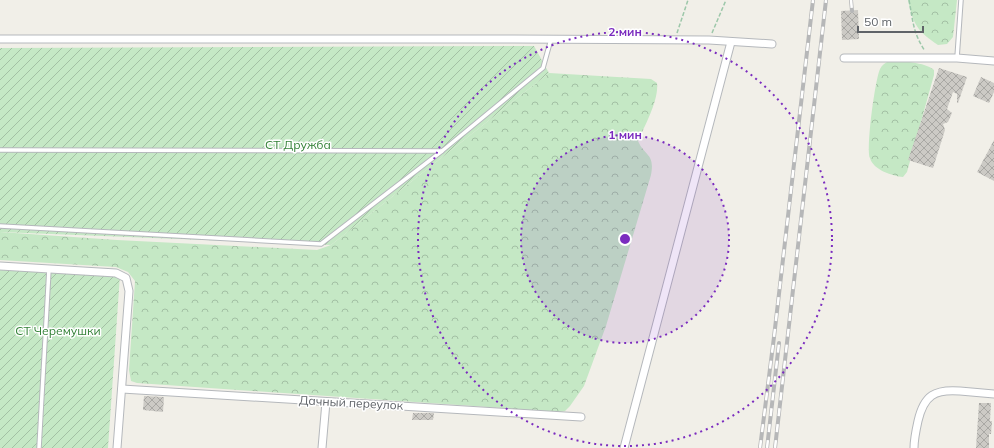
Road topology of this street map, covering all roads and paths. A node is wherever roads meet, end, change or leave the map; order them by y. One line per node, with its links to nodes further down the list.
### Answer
1 (688, 0): 7 (path)
2 (726, 0): 8 (path)
3 (909, 0): 12 (path)
4 (961, 0): 13 (lane)
5 (0, 39): 6 (street)
6 (551, 39): 7 (street); 16 (lane)
7 (674, 40): 8 (street)
8 (709, 40): 9 (street)
9 (731, 42): 10 (street); 27 (street)
10 (772, 44)
11 (844, 58): 12 (street)
12 (930, 58): 13 (street)
13 (957, 58): 14 (street)
14 (994, 61)
15 (0, 150): 16 (lane)
16 (442, 151): 17 (lane)
17 (0, 226)
18 (0, 266): 19 (street)
19 (49, 269): 20 (street); 24 (lane)
20 (122, 389): 22 (street, Дачный переулок); 25 (street)
21 (994, 394): 28 (street)
22 (326, 402): 23 (street, Дачный переулок); 26 (street)
23 (581, 417)
24 (39, 448)
25 (117, 448)
26 (322, 448)
27 (624, 448)
28 (914, 448)

